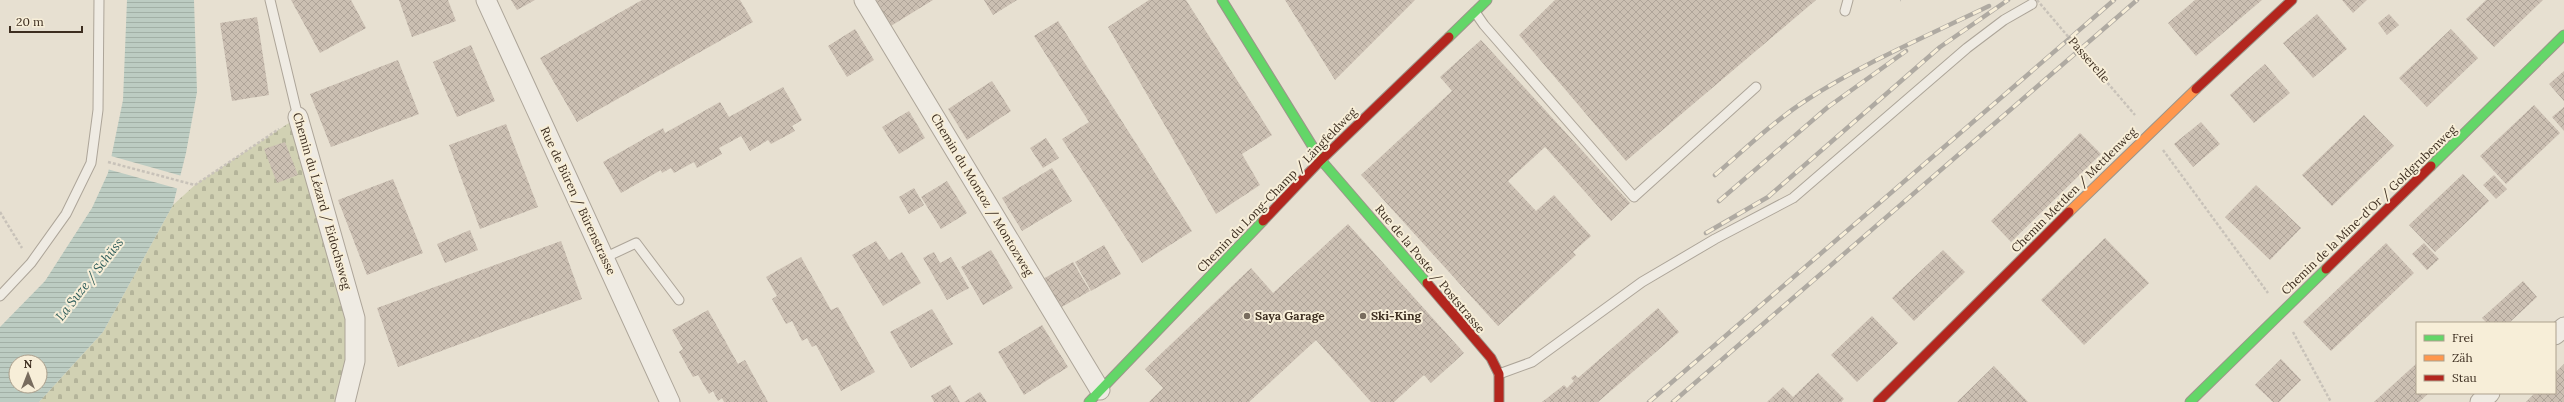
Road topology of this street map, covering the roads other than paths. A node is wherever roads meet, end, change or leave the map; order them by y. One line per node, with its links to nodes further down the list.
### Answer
1 (99, 0): 17 (lane)
2 (270, 0): 14 (lane, Chemin du Lézard / Eidochsweg)
3 (486, 0): 16 (street, Rue de Büren / Bürenstrasse)
4 (864, 0): 23 (street, Chemin du Montoz / Montozweg)
5 (1222, 0): 15 (street, Rue de la Poste / Poststrasse)
6 (1487, 0): 11 (street, Chemin du Long-Champ / Längfeldweg)
7 (1848, 0): 10 (lane)
8 (2292, 0): 27 (street, Chemin Mettlen / Mettlenweg)
9 (2035, 2): 21 (lane)
10 (1844, 11)
11 (1475, 12): 13 (lane); 15 (street, Chemin du Long-Champ / Längfeldweg)
12 (2564, 35): 28 (street, Chemin de la Mine-d'Or / Goldgrubenweg)
13 (1756, 87)
14 (298, 118): 24 (street, Chemin du Lézard / Eidochsweg)
15 (1321, 160): 21 (street, Rue de la Poste / Poststrasse); 23 (street, Chemin du Long-Champ / Längfeldweg)
16 (604, 258): 18 (lane); 25 (street, Rue de Büren / Bürenstrasse)
17 (0, 296)
18 (679, 300)
19 (2564, 327): 20 (street)
20 (2556, 334)
21 (1499, 374): 26 (street, Rue de la Poste / Poststrasse)
22 (2489, 394): 29 (street)
23 (1094, 396)
24 (345, 402)
25 (670, 402)
26 (1499, 402)
27 (1878, 402)
28 (2190, 402)
29 (2480, 402)

